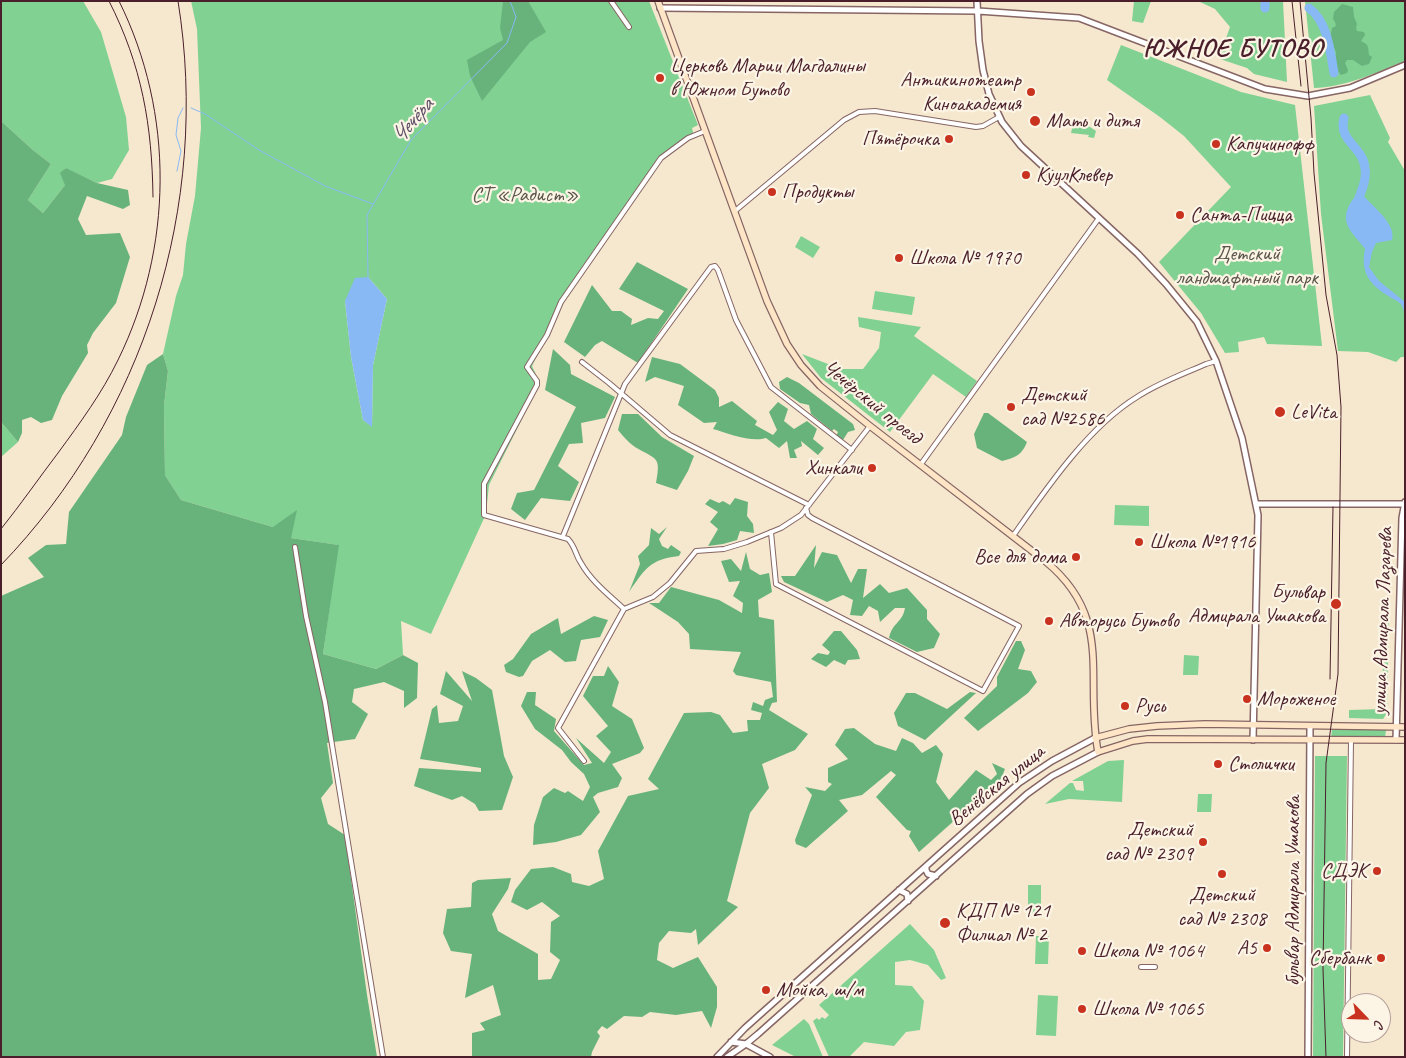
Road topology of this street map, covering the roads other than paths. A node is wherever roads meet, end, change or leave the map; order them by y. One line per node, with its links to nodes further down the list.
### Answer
1 (611, 1): 6 (street)
2 (658, 1): 4 (main road, Чечёрский проезд)
3 (977, 1): 5 (street)
4 (660, 8): 5 (street); 9 (main road, Чечёрский проезд)
5 (978, 11): 7 (street); 8 (street)
6 (629, 28)
7 (1405, 65)
8 (999, 117): 10 (street); 11 (street)
9 (705, 131): 10 (main road, Чечёрский проезд); 22 (street)
10 (735, 212): 15 (main road, Чечёрский проезд)
11 (1099, 218): 12 (street); 17 (street)
12 (1216, 361): 19 (street); 23 (street)
13 (582, 362): 14 (street)
14 (621, 394): 16 (street); 20 (street); 22 (street)
15 (870, 426): 16 (street); 17 (main road, Чечёрский проезд)
16 (852, 450): 20 (street)
17 (921, 464): 23 (main road, Чечёрский проезд)
18 (1404, 503): 19 (street); 26 (street, улица Адмирала Лазарева)
19 (1256, 504): 27 (street)
20 (808, 507): 21 (street); 21 (street)
21 (771, 532): 25 (street)
22 (563, 536): 25 (street)
23 (1013, 536): 31 (main road, Чечёрский проезд)
24 (294, 547): 50 (street)
25 (624, 609): 38 (street)
26 (1402, 610): 29 (street, улица Адмирала Лазарева)
27 (1253, 725): 28 (main road, Венёвская улица); 31 (main road, Венёвская улица); 32 (street)
28 (1310, 726): 29 (main road, Венёвская улица); 33 (street, бульвар Адмирала Ушакова)
29 (1397, 727): 30 (main road, Венёвская улица); 35 (street, улица Адмирала Лазарева)
30 (1405, 727)
31 (1095, 738): 37 (main road, Чечёрский проезд); 39 (street, Венёвская улица)
32 (1253, 740): 33 (main road, Венёвская улица); 37 (main road, Венёвская улица)
33 (1310, 740): 34 (main road, Венёвская улица); 54 (street, бульвар Адмирала Ушакова)
34 (1351, 740): 35 (main road, Венёвская улица); 55 (street)
35 (1396, 740): 36 (main road, Венёвская улица)
36 (1405, 740)
37 (1098, 752): 40 (street, Венёвская улица)
38 (584, 761)
39 (926, 867): 40 (street); 41 (street, Венёвская улица)
40 (936, 876): 42 (street, Венёвская улица)
41 (899, 890): 42 (street); 45 (street, Венёвская улица)
42 (908, 901): 46 (street, Венёвская улица)
43 (1141, 967): 44 (street)
44 (1155, 967)
45 (745, 1028): 47 (street, Венёвская улица); 48 (street)
46 (758, 1034): 48 (street, Венёвская улица); 49 (street)
47 (731, 1042): 48 (street); 51 (street, Венёвская улица)
48 (746, 1044): 49 (street); 52 (street, Венёвская улица)
49 (761, 1052): 53 (street)
50 (383, 1057)
51 (717, 1057)
52 (727, 1057)
53 (770, 1057)
54 (1308, 1057)
55 (1347, 1057)

